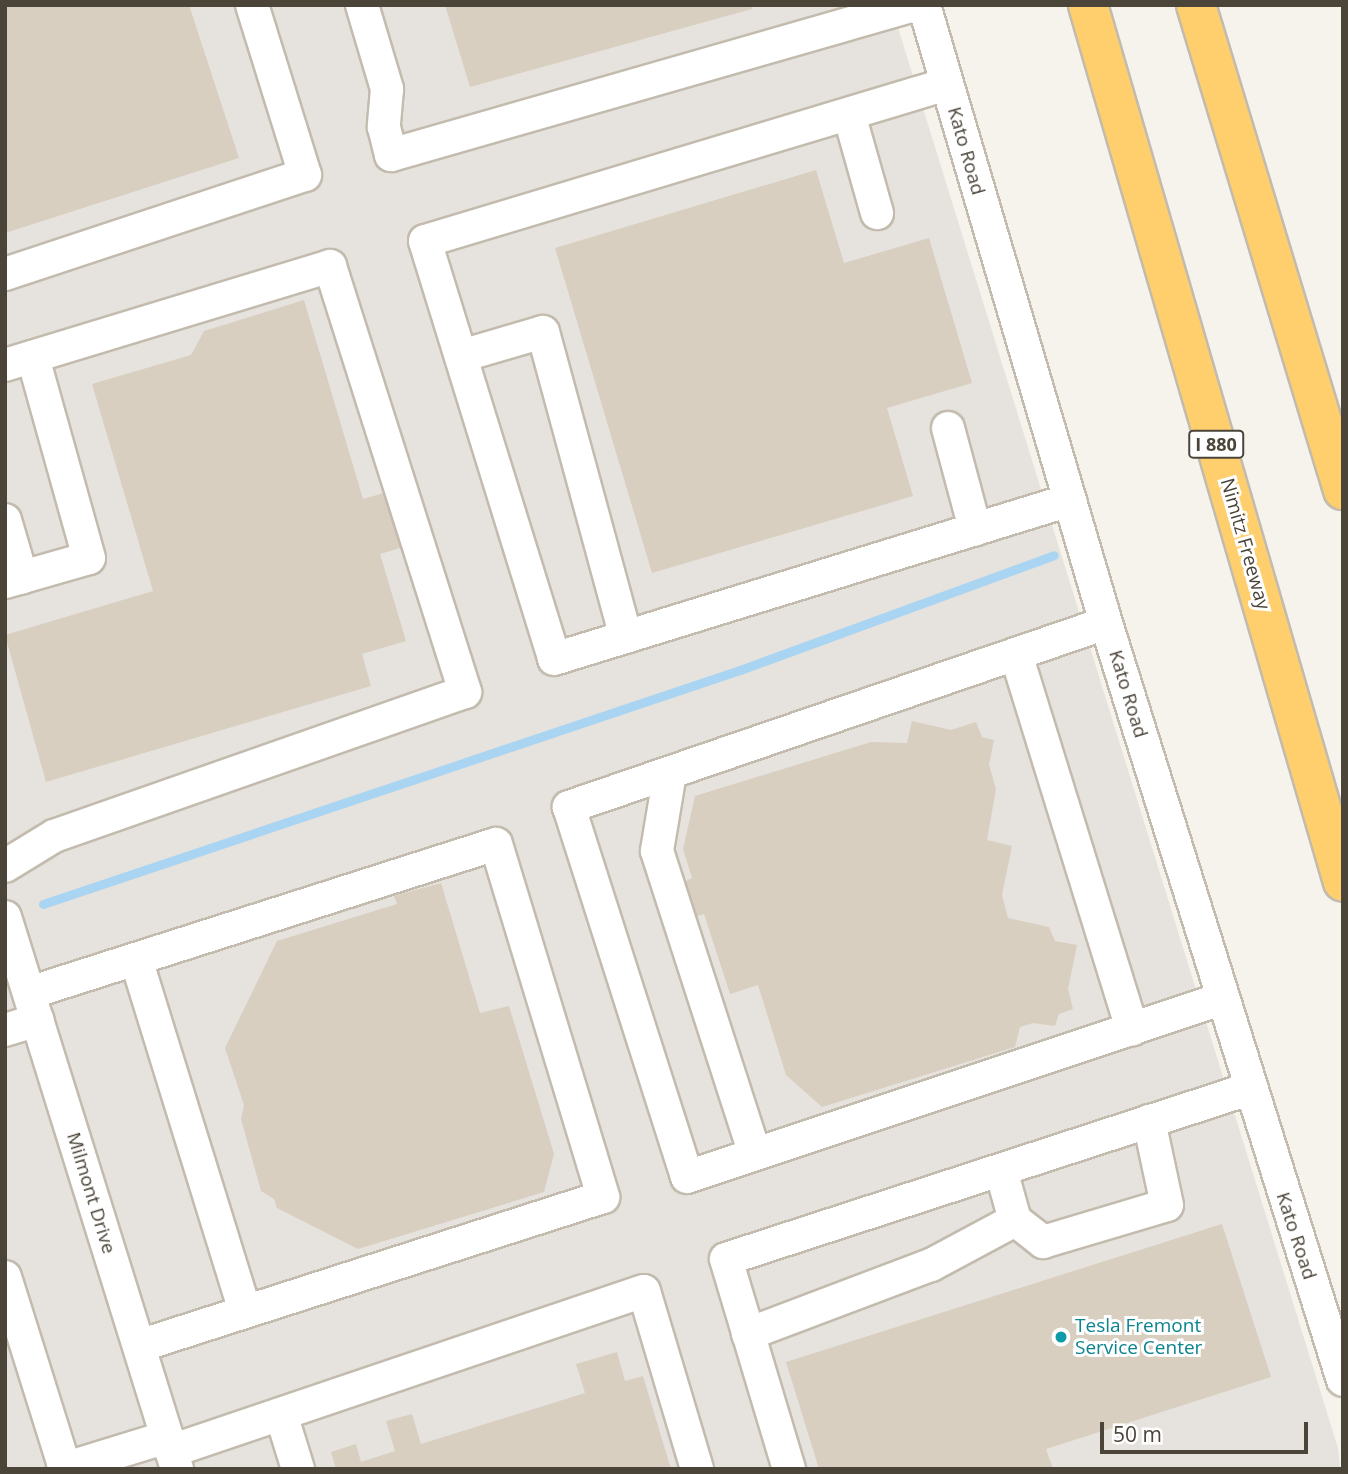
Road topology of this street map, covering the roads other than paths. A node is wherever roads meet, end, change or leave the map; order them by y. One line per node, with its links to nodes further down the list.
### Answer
1 (252, 5): 11 (street)
2 (362, 5): 7 (street)
3 (914, 5): 7 (street)
4 (924, 5): 8 (street, Kato Road)
5 (1088, 5): 25 (highway, Nimitz Freeway / I 880)
6 (1196, 5): 15 (highway)
7 (824, 18)
8 (947, 85): 9 (street); 16 (street, Kato Road)
9 (849, 114): 10 (street); 12 (street)
10 (877, 213)
11 (5, 274)
12 (461, 356): 21 (street); 21 (street)
13 (19, 361): 19 (street); 24 (street)
14 (948, 428): 18 (street)
15 (1343, 490)
16 (1069, 500): 18 (street); 20 (street, Kato Road)
17 (5, 520): 19 (street)
18 (975, 529): 21 (street)
19 (14, 580)
20 (1106, 623): 22 (street); 28 (street, Kato Road)
21 (626, 636)
22 (1016, 654): 23 (street); 30 (street)
23 (670, 773): 34 (street); 34 (street)
24 (5, 866)
25 (1343, 882)
26 (5, 916): 29 (street, Milmont Drive)
27 (136, 959): 29 (street); 38 (street); 38 (street)
28 (1221, 999): 30 (street); 32 (street, Kato Road)
29 (33, 1007): 31 (street); 40 (street, Milmont Drive)
30 (1132, 1029): 34 (street)
31 (5, 1030)
32 (1249, 1089): 33 (street); 41 (street, Kato Road)
33 (1149, 1121): 35 (street); 36 (street)
34 (755, 1154)
35 (1001, 1170): 36 (street); 39 (street)
36 (1015, 1220): 39 (street)
37 (5, 1277): 44 (street)
38 (245, 1312): 40 (street)
39 (748, 1334): 47 (street)
40 (139, 1346): 43 (street, Milmont Drive)
41 (1343, 1380)
42 (281, 1414): 43 (street); 45 (street); 46 (street)
43 (172, 1452): 44 (street)
44 (64, 1469)
45 (298, 1469)
46 (696, 1469)
47 (789, 1469)

